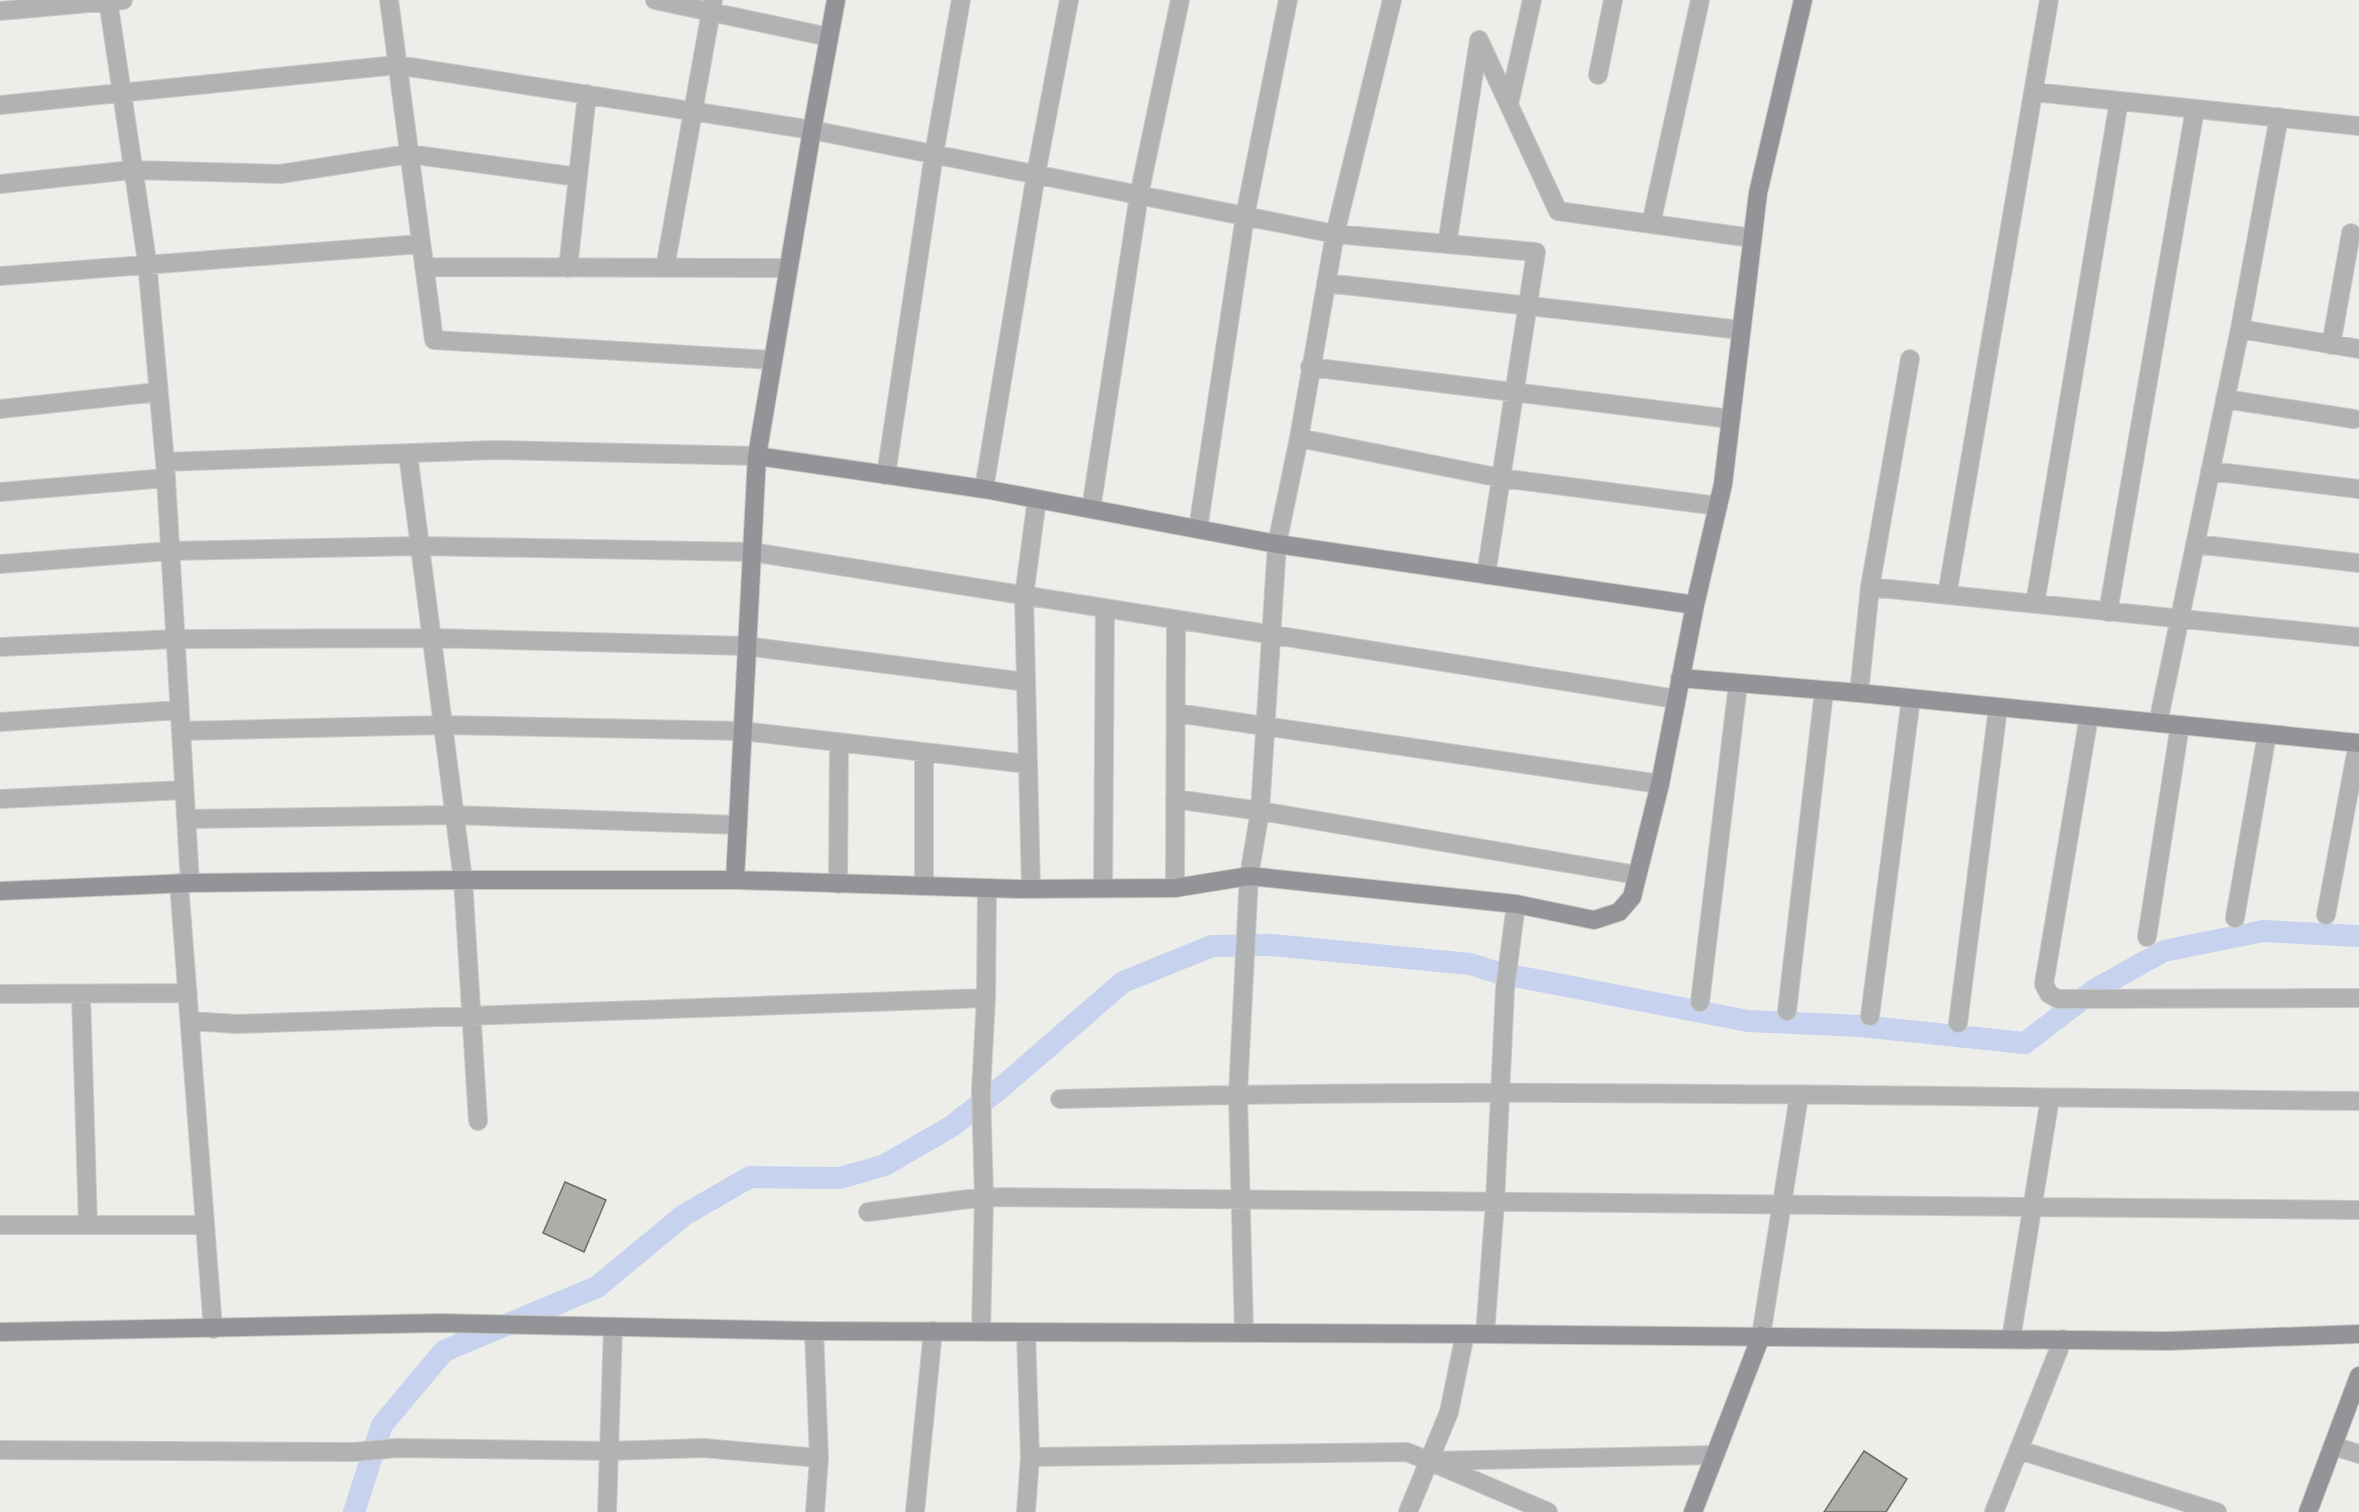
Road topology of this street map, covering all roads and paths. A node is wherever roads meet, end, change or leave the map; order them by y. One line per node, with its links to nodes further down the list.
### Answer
1 (113, 0): 16 (street); 21 (street)
2 (389, 0): 18 (street)
3 (655, 0): 15 (street)
4 (836, 0): 17 (street)
5 (961, 0): 32 (street)
6 (1069, 0): 34 (street)
7 (1180, 0): 37 (street)
8 (1288, 0): 38 (street)
9 (1392, 0): 41 (street)
10 (1532, 0): 24 (street)
11 (1613, 0): 19 (street)
12 (1700, 0): 39 (street)
13 (1803, 0): 42 (street)
14 (2049, 0): 20 (street)
15 (712, 6): 17 (street); 27 (street)
16 (0, 11)
17 (829, 37): 30 (street)
18 (397, 65): 21 (street); 22 (street); 31 (street)
19 (1598, 75)
20 (2034, 92): 23 (street); 89 (street)
21 (120, 93): 25 (street); 33 (street)
22 (587, 94): 27 (street); 35 (street)
23 (2119, 101): 26 (street); 91 (street)
24 (1509, 104): 39 (street); 44 (street)
25 (0, 105)
26 (2195, 109): 28 (street); 94 (street)
27 (693, 111): 30 (street); 48 (street)
28 (2279, 117): 29 (street); 53 (street)
29 (2359, 126)
30 (812, 130): 32 (street); 49 (street)
31 (409, 154): 33 (street); 35 (street); 43 (street)
32 (934, 154): 34 (street); 71 (street)
33 (132, 170): 36 (street); 45 (street)
34 (1036, 174): 37 (street); 73 (street)
35 (578, 177): 47 (street)
36 (0, 184)
37 (1139, 195): 38 (street); 78 (street)
38 (1245, 216): 41 (street); 79 (street)
39 (1651, 224): 42 (street)
40 (2350, 233): 55 (street)
41 (1335, 234): 44 (street); 51 (street)
42 (1752, 238): 54 (street)
43 (421, 243): 45 (street); 46 (street)
44 (1447, 244): 52 (street)
45 (147, 264): 50 (street); 60 (street)
46 (424, 267): 47 (street); 58 (street)
47 (568, 268): 48 (street)
48 (665, 268): 49 (street)
49 (788, 268): 58 (street)
50 (0, 276)
51 (1326, 283): 52 (street); 59 (street)
52 (1528, 306): 54 (street); 61 (street)
53 (2240, 329): 55 (street); 62 (street)
54 (1741, 330): 64 (street)
55 (2331, 345): 56 (street)
56 (2359, 350)
57 (1910, 359): 88 (street)
58 (773, 360): 68 (street)
59 (1310, 367): 61 (street); 66 (street)
60 (158, 392): 63 (street); 69 (street)
61 (1515, 392): 64 (street); 72 (street)
62 (2225, 399): 65 (street); 70 (street)
63 (0, 409)
64 (1731, 419): 77 (street)
65 (2354, 419)
66 (1299, 438): 72 (street); 80 (street)
67 (408, 453): 68 (street); 69 (street); 82 (street)
68 (757, 456): 71 (street); 84 (street)
69 (165, 470): 75 (street); 83 (street)
70 (2210, 471): 74 (street); 81 (street)
71 (886, 475): 73 (street)
72 (1501, 478): 77 (street); 87 (street)
73 (984, 489): 76 (street)
74 (2359, 489)
75 (0, 492)
76 (1037, 499): 78 (street); 90 (street)
77 (1718, 506): 92 (street)
78 (1091, 509): 79 (street)
79 (1198, 529): 80 (street)
80 (1277, 544): 87 (street); 97 (street)
81 (2195, 544): 85 (street); 95 (street)
82 (420, 546): 83 (street); 84 (street); 99 (street)
83 (170, 551): 86 (street); 100 (street)
84 (752, 552): 90 (street); 101 (street)
85 (2359, 563)
86 (0, 564)
87 (1486, 575): 92 (street)
88 (1870, 587): 89 (street); 107 (street)
89 (1947, 595): 91 (street)
90 (1024, 596): 93 (street); 104 (street)
91 (2035, 604): 94 (street)
92 (1695, 605): 103 (street)
93 (1105, 609): 96 (street); 142 (street)
94 (2109, 612): 95 (street)
95 (2180, 619): 98 (street); 115 (street)
96 (1176, 620): 97 (street); 112 (street)
97 (1272, 635): 108 (street); 118 (street)
98 (2359, 637)
99 (432, 638): 100 (street); 101 (street); 116 (street)
100 (175, 639): 102 (street); 111 (street)
101 (746, 646): 104 (street); 120 (street)
102 (0, 647)
103 (1680, 678): 105 (street); 108 (street)
104 (1026, 682): 125 (street)
105 (1738, 684): 106 (street); 155 (street)
106 (1824, 692): 107 (street); 156 (street)
107 (1859, 693): 109 (street)
108 (1676, 699): 126 (street)
109 (1913, 700): 110 (street); 158 (street)
110 (1998, 708): 113 (street); 160 (street)
111 (179, 710): 114 (street); 119 (street)
112 (1176, 713): 118 (street); 129 (street)
113 (2089, 716): 115 (street); 154 (street)
114 (0, 722)
115 (2158, 723): 117 (street)
116 (443, 725): 119 (street); 120 (street); 131 (street)
117 (2180, 725): 121 (street); 149 (street)
118 (1265, 728): 126 (street); 130 (street)
119 (181, 731): 127 (street)
120 (742, 731): 122 (street); 133 (street)
121 (2267, 734): 123 (street); 148 (street)
122 (839, 742): 124 (street); 139 (street)
123 (2359, 743): 147 (street)
124 (924, 752): 125 (street); 140 (street)
125 (1028, 764): 144 (street)
126 (1660, 784): 134 (street)
127 (184, 790): 128 (street); 132 (street)
128 (0, 799)
129 (1175, 799): 130 (street); 143 (street)
130 (1260, 811): 134 (street); 135 (street)
131 (454, 815): 132 (street); 133 (street); 136 (street)
132 (186, 819): 138 (street)
133 (738, 825): 137 (street)
134 (1637, 875): 146 (street)
135 (1249, 876): 143 (street); 146 (street); 162 (street)
136 (463, 880): 137 (street); 138 (street); 157 (street)
137 (735, 880): 139 (street)
138 (184, 883): 145 (street); 150 (street)
139 (838, 884): 140 (street)
140 (924, 886): 141 (street)
141 (987, 888): 144 (street); 153 (street)
142 (1103, 888): 143 (street); 144 (street)
143 (1175, 888)
144 (1031, 889)
145 (0, 891)
146 (1516, 904): 161 (street)
147 (2326, 915)
148 (2235, 918)
149 (2147, 937)
150 (188, 993): 152 (street); 159 (street)
151 (0, 994): 152 (street)
152 (81, 994): 175 (street)
153 (986, 998): 157 (street); 168 (street)
154 (2359, 998)
155 (1700, 1002)
156 (1786, 1011)
157 (471, 1015): 159 (street); 167 (street)
158 (1870, 1016)
159 (190, 1021): 176 (street)
160 (1958, 1023)
161 (1501, 1093): 162 (street); 163 (street); 170 (street)
162 (1238, 1094): 165 (street); 169 (street)
163 (1799, 1096): 164 (street); 171 (street)
164 (2050, 1098): 166 (street); 172 (street)
165 (1060, 1099)
166 (2359, 1101)
167 (478, 1121)
168 (984, 1197): 169 (street); 174 (street); 182 (street)
169 (1241, 1199): 170 (street); 185 (street)
170 (1495, 1202): 171 (street); 187 (street)
171 (1783, 1204): 172 (street); 189 (street)
172 (2033, 1207): 173 (street); 190 (street)
173 (2359, 1210)
174 (868, 1212)
175 (88, 1225): 176 (street); 177 (street)
176 (205, 1225): 179 (street)
177 (0, 1226)
178 (614, 1328): 179 (street); 180 (street); 196 (street)
179 (213, 1329): 183 (street)
180 (814, 1331): 181 (street); 200 (street)
181 (933, 1331): 182 (street); 204 (street)
182 (981, 1331): 184 (street)
183 (0, 1332)
184 (1026, 1332): 185 (street); 199 (street)
185 (1244, 1333): 186 (street)
186 (1466, 1334): 187 (street); 201 (street)
187 (1485, 1334): 189 (street)
188 (2359, 1334): 191 (street)
189 (1761, 1336): 190 (street); 198 (street)
190 (2011, 1339): 191 (street)
191 (2063, 1339): 195 (street)
192 (2359, 1376): 193 (street)
193 (2333, 1446): 197 (street); 211 (street)
194 (0, 1450): 196 (street)
195 (2019, 1450): 209 (street); 210 (street)
196 (609, 1451): 200 (street); 202 (street)
197 (2359, 1454)
198 (1715, 1455): 201 (street); 208 (street)
199 (1030, 1457): 201 (street); 205 (street)
200 (819, 1458): 203 (street)
201 (1429, 1461): 206 (street); 207 (street)
202 (607, 1512)
203 (815, 1512)
204 (915, 1512)
205 (1026, 1512)
206 (1408, 1512)
207 (1548, 1512)
208 (1693, 1512)
209 (1994, 1512)
210 (2217, 1512)
211 (2308, 1512)

